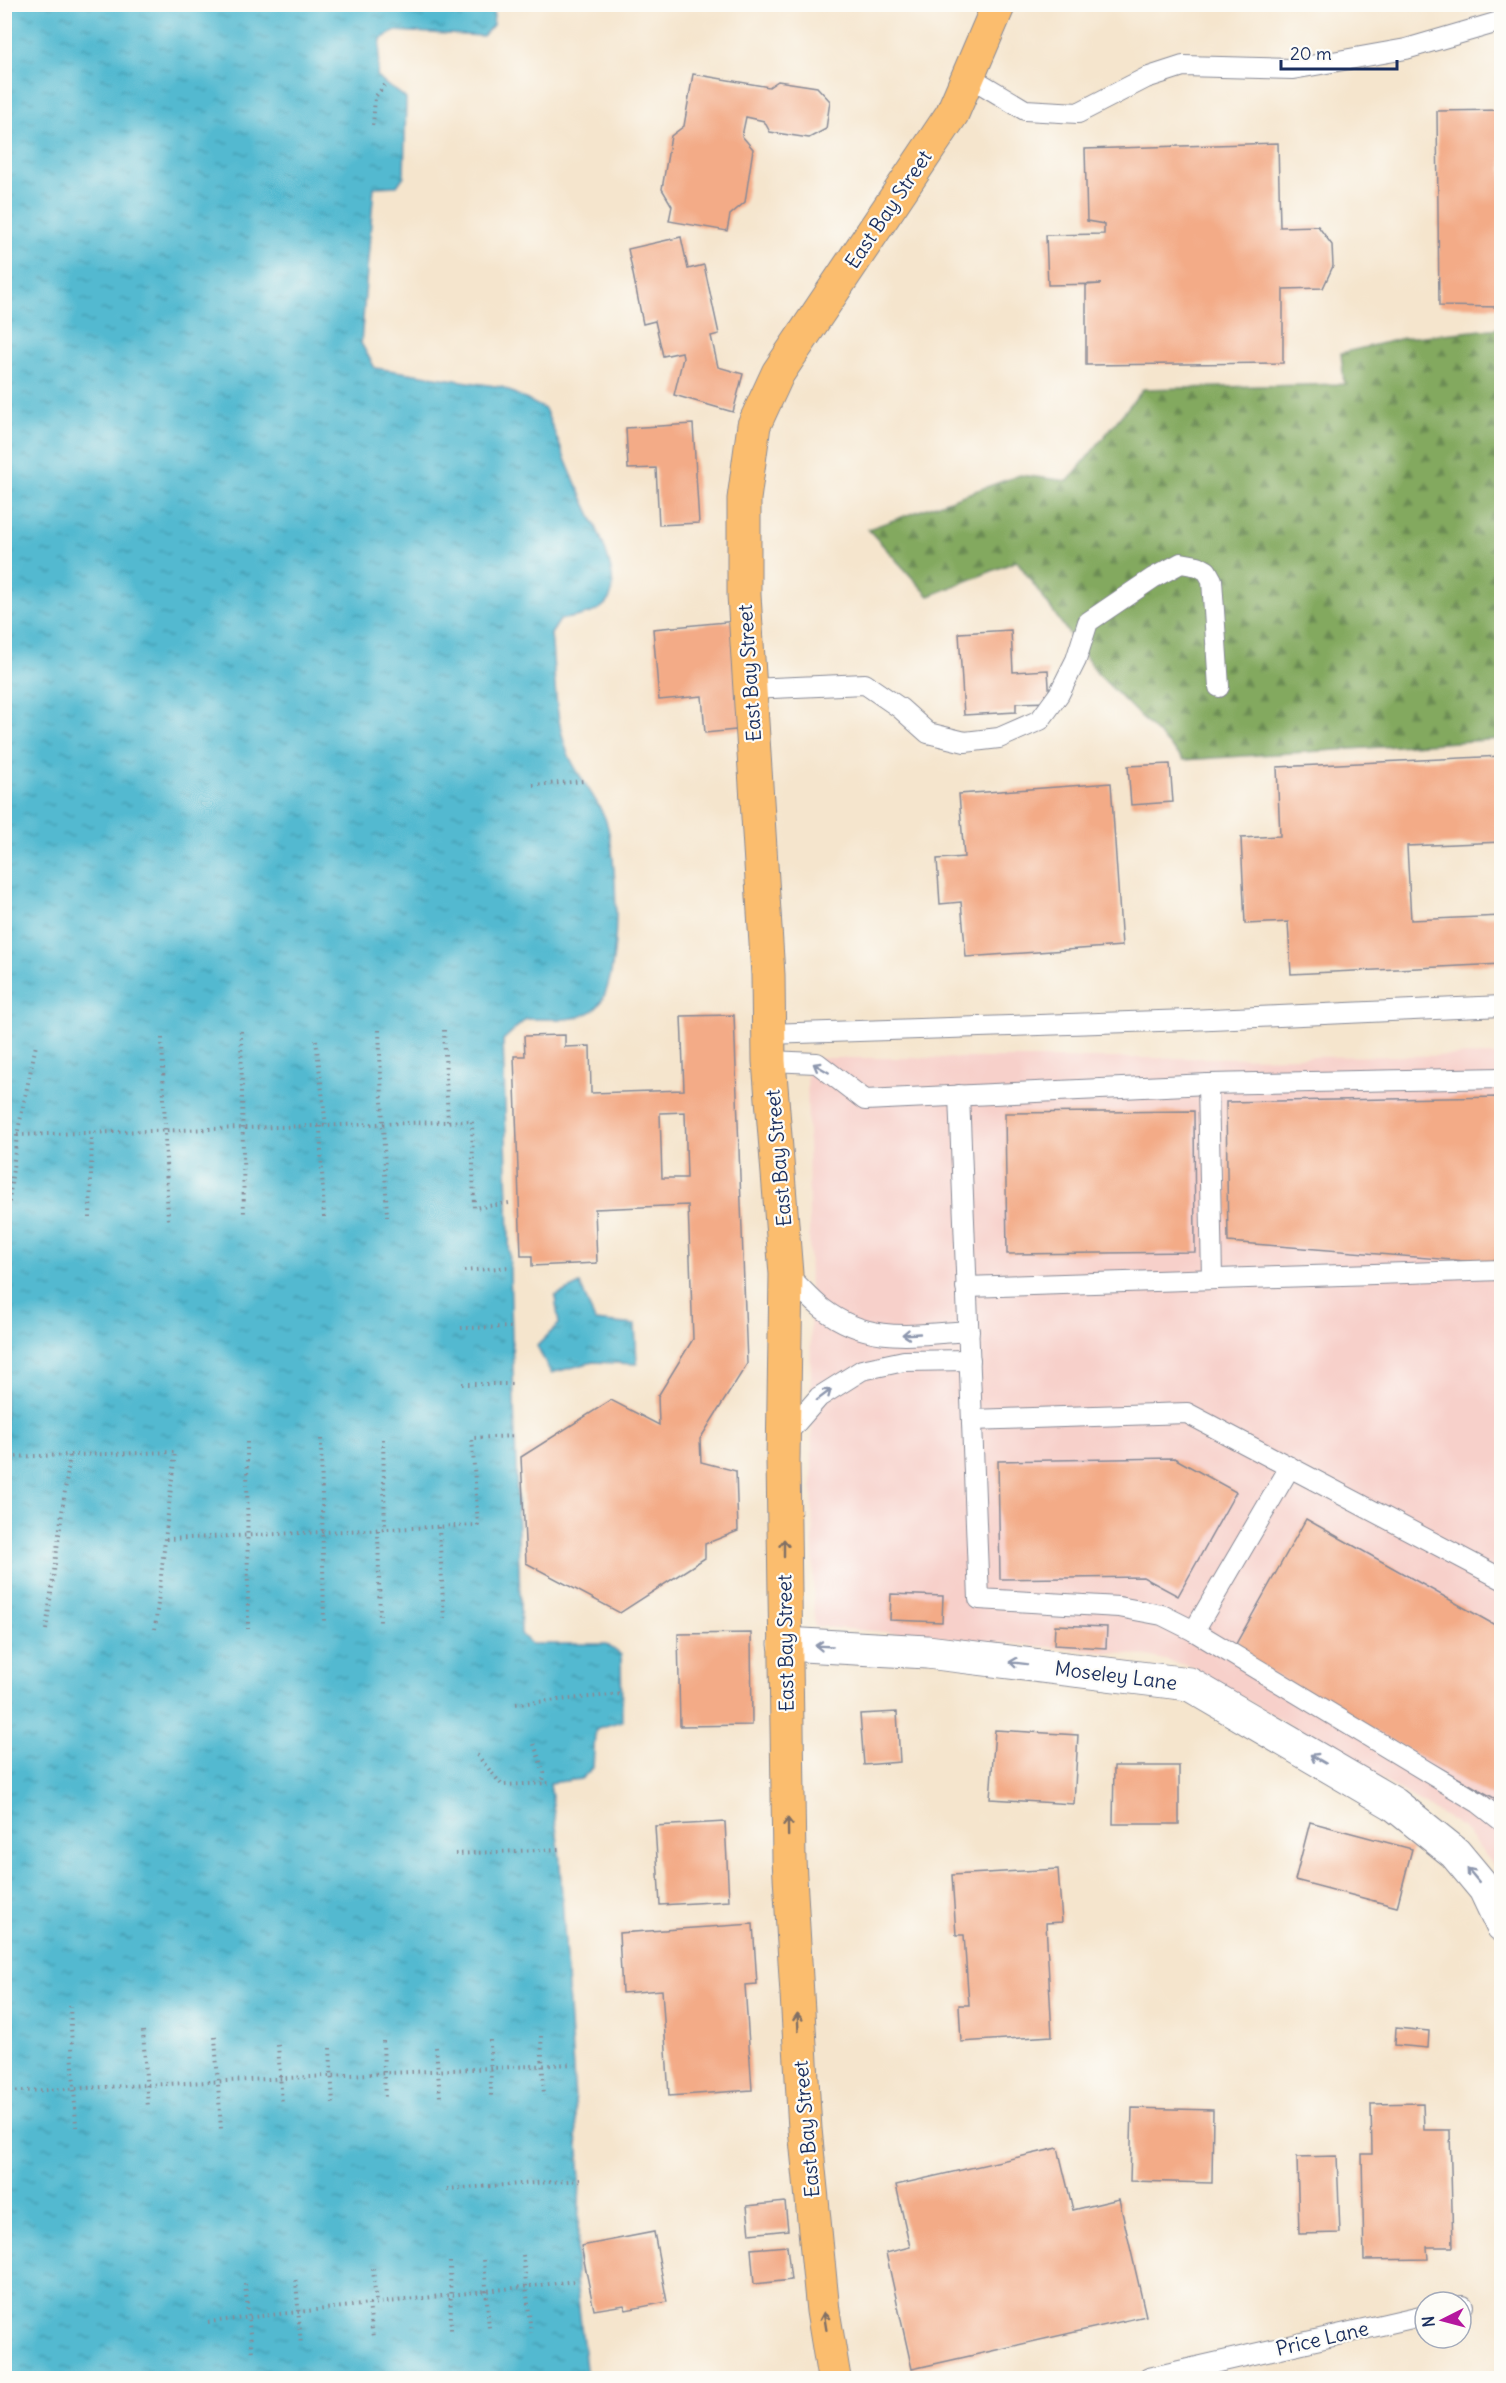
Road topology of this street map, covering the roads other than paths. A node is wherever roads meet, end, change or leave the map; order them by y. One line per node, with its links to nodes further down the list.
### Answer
1 (999, 4): 3 (highway, East Bay Street)
2 (1502, 21): 3 (lane)
3 (970, 77): 5 (highway, East Bay Street)
4 (1220, 687): 5 (lane)
5 (750, 689): 7 (highway, East Bay Street)
6 (1502, 1006): 7 (lane)
7 (769, 1048): 10 (lane, one-way to 7); 12 (highway, East Bay Street)
8 (1502, 1078): 9 (lane)
9 (1208, 1084): 10 (lane); 13 (lane)
10 (959, 1095): 14 (lane)
11 (1502, 1270): 13 (lane)
12 (786, 1274): 15 (lane, one-way to 12); 18 (highway, East Bay Street)
13 (1212, 1278): 14 (lane)
14 (966, 1287): 15 (lane)
15 (969, 1331): 16 (lane)
16 (970, 1360): 17 (lane); 18 (lane, one-way to 16)
17 (972, 1420): 19 (lane); 21 (lane)
18 (784, 1437): 22 (highway, East Bay Street, one-way to 18)
19 (1290, 1467): 20 (lane); 21 (lane)
20 (1502, 1579)
21 (1194, 1631): 23 (lane)
22 (785, 1644): 24 (street, Moseley Lane, one-way to 22); 26 (highway, East Bay Street, one-way to 22)
23 (1502, 1821)
24 (1502, 1925)
25 (1413, 2318): 27 (lane, Price Lane)
26 (834, 2379)
27 (1149, 2379)

